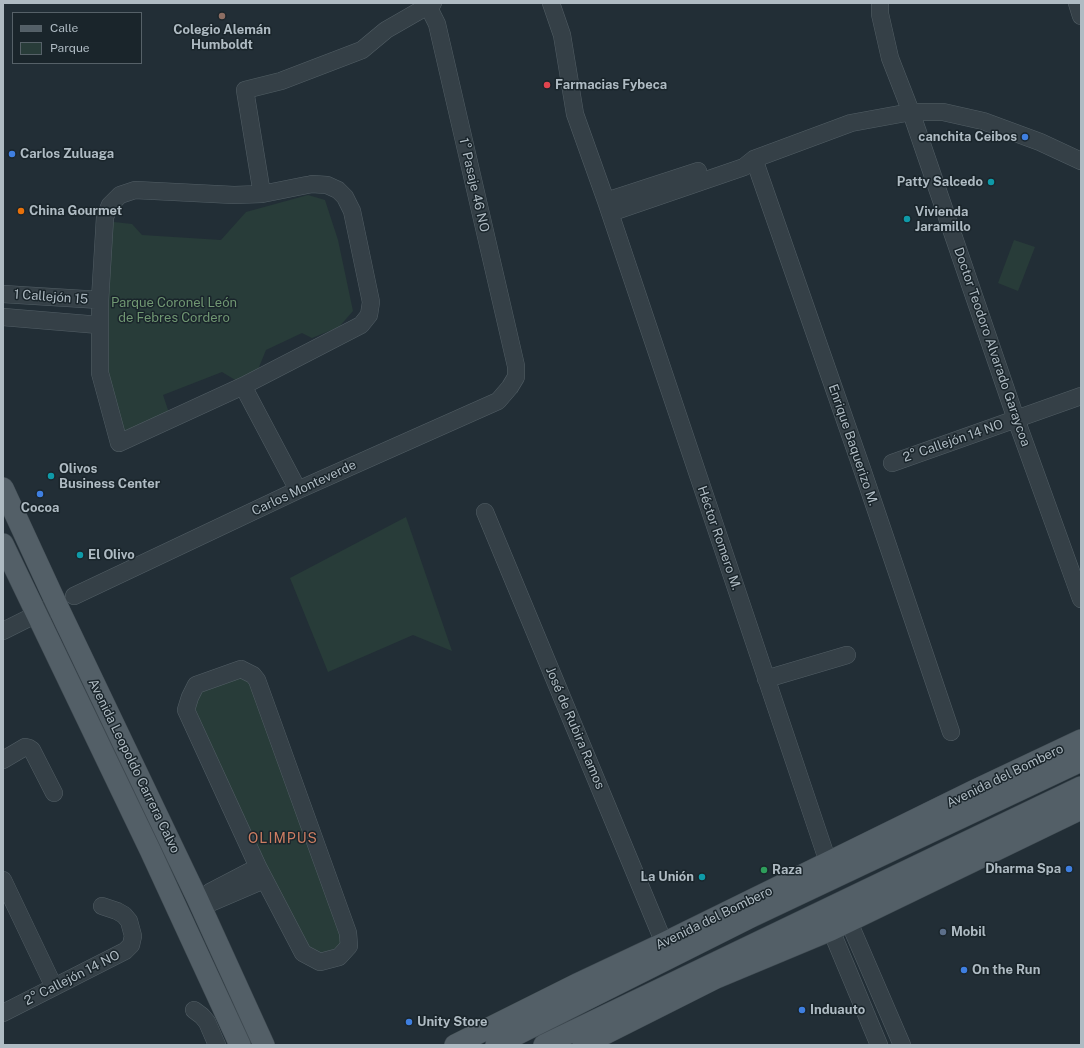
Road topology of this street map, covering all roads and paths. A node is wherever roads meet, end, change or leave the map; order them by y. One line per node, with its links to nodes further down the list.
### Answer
1 (551, 3): 10 (street, Héctor Romero M.)
2 (880, 3): 6 (street, Doctor Teodoro Alvarado Garaycoa)
3 (1077, 3): 5 (street)
4 (431, 5): 9 (street); 15 (street, 1° Pasaje 46 NO)
5 (1081, 16)
6 (911, 112): 7 (street); 8 (street); 18 (street, Doctor Teodoro Alvarado Garaycoa)
7 (754, 159): 10 (street); 30 (street, Enrique Baquerizo M.)
8 (1081, 161)
9 (262, 194): 12 (street); 16 (street)
10 (608, 207): 29 (street, Héctor Romero M.)
11 (3, 294): 12 (street, 1 Callejón 15)
12 (100, 300): 14 (street)
13 (3, 317): 14 (street, 1 Callejón 15)
14 (99, 325): 16 (street)
15 (516, 366): 21 (street, Carlos Monteverde)
16 (243, 386): 21 (street)
17 (1081, 396): 18 (street, 2° Callejón 14 NO)
18 (1016, 419): 19 (street, 2° Callejón 14 NO); 24 (street, Doctor Teodoro Alvarado Garaycoa)
19 (892, 463)
20 (3, 488): 25 (main road, Avenida Leopoldo Carrera Calvo)
21 (298, 490): 25 (street, Carlos Monteverde)
22 (485, 512): 47 (street, José de Rubira Ramos)
23 (3, 544): 26 (main road, Avenida Leopoldo Carrera Calvo)
24 (1081, 599)
25 (65, 600): 26 (street, Carlos Monteverde); 41 (main road, Avenida Leopoldo Carrera Calvo)
26 (36, 614): 27 (street, Carlos Monteverde); 53 (main road, Avenida Leopoldo Carrera Calvo)
27 (3, 631)
28 (847, 655): 29 (street)
29 (766, 679): 37 (street, Héctor Romero M.)
30 (951, 732)
31 (1081, 740): 37 (main road, Avenida del Bombero)
32 (3, 760): 35 (street)
33 (1081, 761): 43 (main road, Avenida del Bombero)
34 (1081, 787): 40 (main road)
35 (54, 793)
36 (1081, 809): 44 (main road)
37 (828, 862): 45 (main road, Avenida del Bombero)
38 (261, 873): 38 (street); 41 (street)
39 (3, 880): 49 (street)
40 (845, 899): 48 (main road); 57 (main road); 58 (main road)
41 (199, 903): 54 (main road, Avenida Leopoldo Carrera Calvo)
42 (102, 906): 49 (street, 2° Callejón 14 NO)
43 (751, 917): 45 (main road); 56 (main road, Avenida del Bombero)
44 (849, 922): 46 (main road); 61 (street)
45 (692, 929): 47 (main road, Avenida del Bombero)
46 (830, 930): 48 (main road); 60 (street)
47 (664, 943): 55 (main road, Avenida del Bombero)
48 (716, 978): 59 (main road)
49 (54, 987): 51 (street, 2° Callejón 14 NO)
50 (194, 1010): 52 (street)
51 (3, 1013)
52 (217, 1045)
53 (240, 1045)
54 (264, 1045)
55 (455, 1045)
56 (496, 1045)
57 (510, 1045)
58 (544, 1045)
59 (583, 1045)
60 (879, 1045)
61 (902, 1045)

